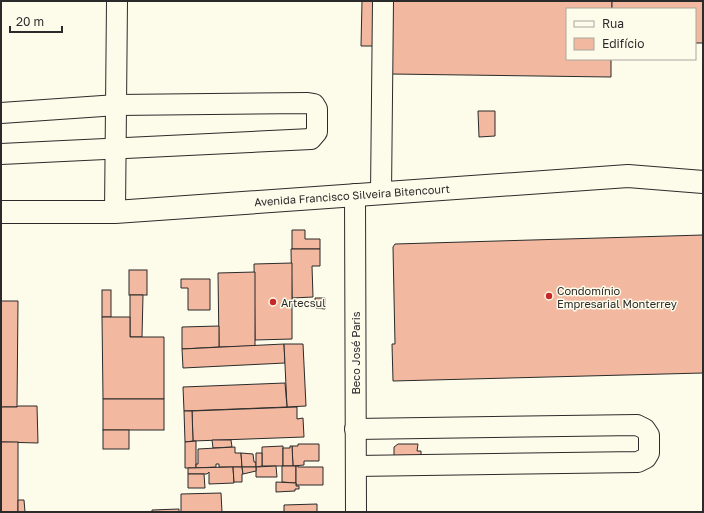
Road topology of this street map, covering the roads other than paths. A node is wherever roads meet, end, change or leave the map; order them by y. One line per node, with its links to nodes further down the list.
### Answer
1 (117, 1): 3 (street)
2 (383, 1): 8 (street)
3 (117, 105): 4 (street); 5 (street); 5 (street)
4 (1, 113)
5 (116, 148): 6 (street); 11 (street)
6 (1, 154)
7 (703, 182): 8 (main road, Avenida Francisco Silveira Bitencourt)
8 (381, 193): 9 (main road, Avenida Francisco Silveira Bitencourt)
9 (355, 194): 11 (main road, Avenida Francisco Silveira Bitencourt); 12 (street, Beco José Paris)
10 (1, 212): 11 (main road, Avenida Francisco Silveira Bitencourt)
11 (116, 212)
12 (355, 429): 13 (street, Beco José Paris); 13 (street)
13 (356, 466): 14 (street, Beco José Paris)
14 (356, 512)

